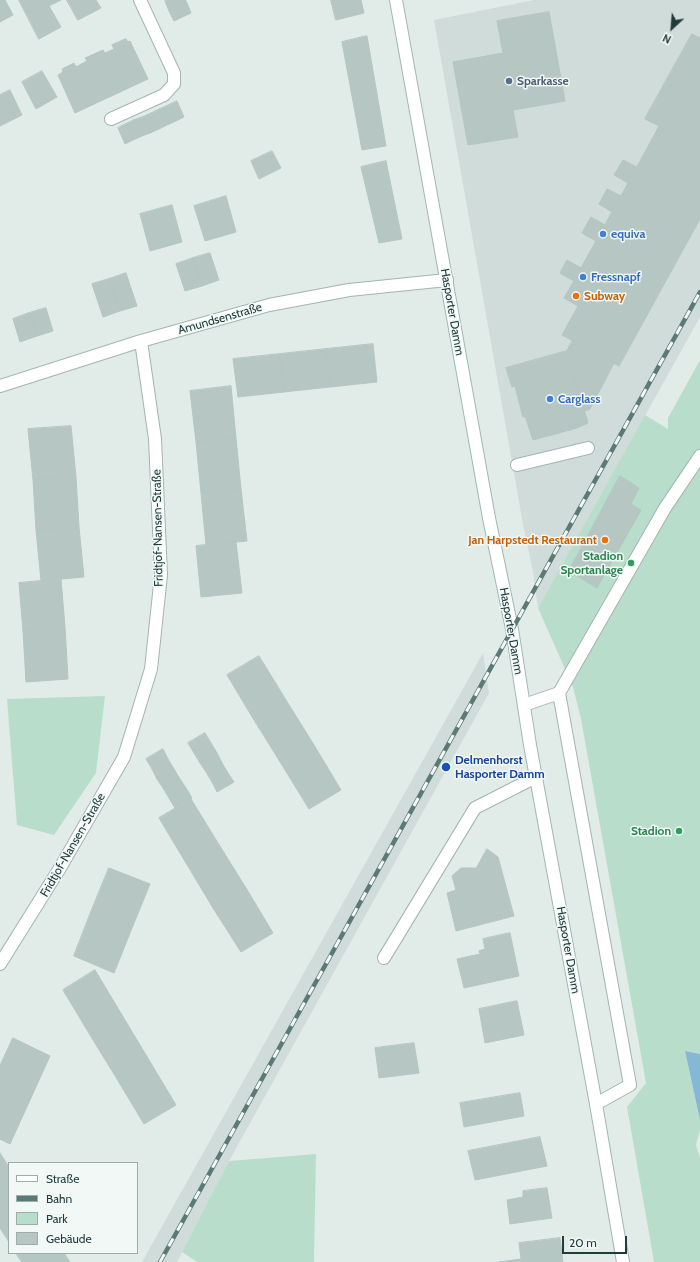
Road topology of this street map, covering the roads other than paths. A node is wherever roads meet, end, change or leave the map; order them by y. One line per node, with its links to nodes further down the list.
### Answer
1 (140, 0): 3 (main road)
2 (396, 0): 4 (main road, Hasporter Damm)
3 (111, 119)
4 (447, 280): 5 (main road, Amundsenstraße); 11 (main road, Hasporter Damm)
5 (141, 341): 6 (main road, Amundsenstraße); 14 (main road, Fridtjof-Nansen-Straße)
6 (0, 386)
7 (588, 448): 9 (main road)
8 (700, 456): 10 (main road)
9 (517, 465)
10 (559, 694): 11 (main road); 15 (main road)
11 (524, 704): 12 (main road, Hasporter Damm)
12 (536, 777): 13 (main road); 15 (main road, Hasporter Damm)
13 (384, 958)
14 (0, 964)
15 (596, 1104): 16 (main road, Hasporter Damm)
16 (623, 1262)

